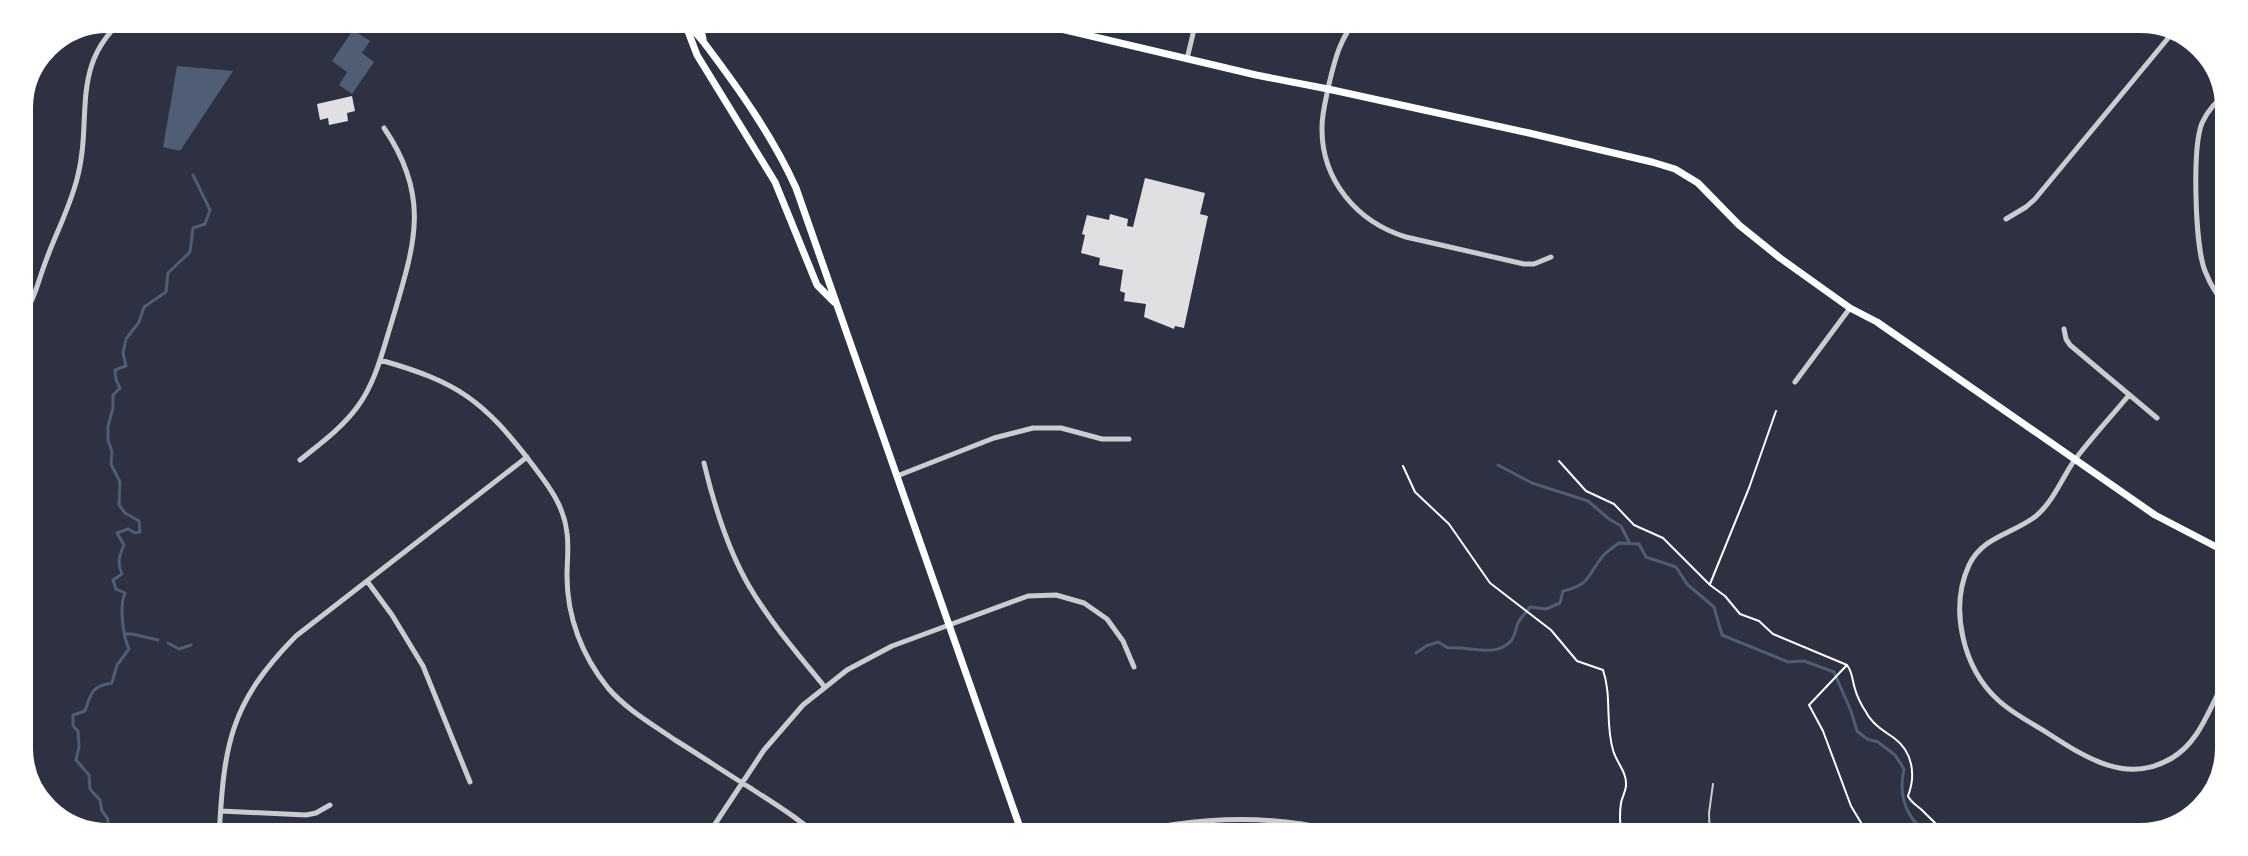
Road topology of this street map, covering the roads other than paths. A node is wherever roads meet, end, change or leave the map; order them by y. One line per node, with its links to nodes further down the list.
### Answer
1 (115, 28): 22 (street)
2 (686, 28): 11 (main road)
3 (691, 28): 9 (main road)
4 (700, 28): 9 (main road)
5 (1061, 28): 10 (main road)
6 (1194, 28): 10 (street)
7 (1350, 28): 12 (street)
8 (2171, 35): 18 (street)
9 (703, 41): 13 (main road)
10 (1187, 59): 12 (main road)
11 (716, 86): 13 (main road); 16 (main road)
12 (1328, 89): 19 (street); 23 (main road)
13 (742, 96): 17 (main road)
14 (2219, 100): 20 (street)
15 (384, 128): 25 (street)
16 (775, 182): 17 (main road); 21 (main road)
17 (796, 188): 21 (main road)
18 (2006, 219)
19 (1551, 257)
20 (2220, 298)
21 (834, 302): 34 (main road)
22 (28, 307)
23 (1850, 308): 26 (street); 31 (main road)
24 (2064, 329): 27 (street)
25 (380, 360): 30 (street); 32 (street)
26 (1795, 382)
27 (2129, 395): 28 (street); 31 (street)
28 (2157, 418)
29 (1129, 439): 34 (street)
30 (527, 457): 36 (street); 42 (street)
31 (2075, 459): 35 (main road); 40 (street)
32 (300, 460)
33 (704, 463): 39 (street)
34 (897, 476): 37 (main road)
35 (2220, 549)
36 (367, 581): 41 (street); 45 (street)
37 (949, 625): 38 (street); 39 (street); 49 (main road)
38 (1134, 667)
39 (824, 686): 42 (street)
40 (2220, 690)
41 (470, 782)
42 (743, 784): 47 (street); 48 (street)
43 (1713, 784): 52 (lane)
44 (330, 805): 45 (street)
45 (221, 811): 46 (street)
46 (220, 828)
47 (710, 828)
48 (807, 828)
49 (1020, 828)
50 (1158, 828): 51 (street)
51 (1322, 828)
52 (1710, 828)

